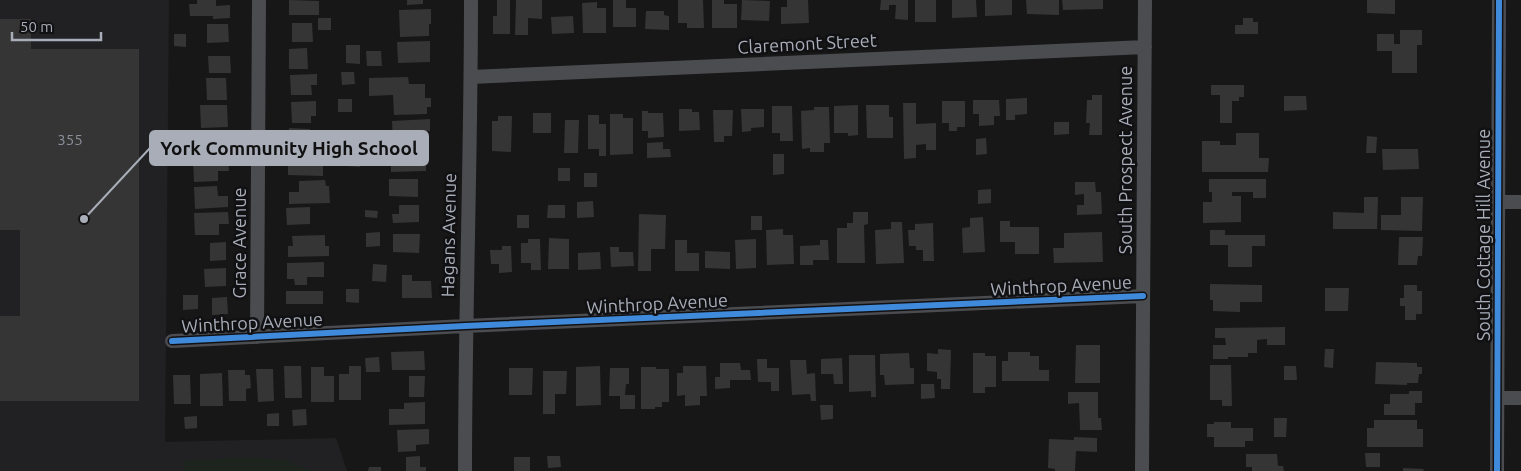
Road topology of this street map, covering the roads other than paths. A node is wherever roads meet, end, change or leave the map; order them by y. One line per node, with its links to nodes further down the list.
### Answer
1 (259, 0): 11 (street, Grace Avenue)
2 (471, 0): 6 (street, Hagans Avenue)
3 (1145, 0): 5 (street, South Prospect Avenue)
4 (1499, 0): 7 (street, South Cottage Hill Avenue)
5 (1145, 47): 6 (street, Claremont Street); 9 (street, South Prospect Avenue)
6 (471, 76): 10 (street, Hagans Avenue)
7 (1498, 202): 8 (street); 13 (street, South Cottage Hill Avenue)
8 (1521, 202)
9 (1143, 296): 10 (street, Winthrop Avenue); 16 (street, South Prospect Avenue)
10 (465, 326): 11 (street, Winthrop Avenue); 15 (street, Hagans Avenue)
11 (257, 337): 12 (street, Winthrop Avenue)
12 (172, 341)
13 (1498, 398): 14 (street); 17 (street, South Cottage Hill Avenue)
14 (1521, 398)
15 (465, 471)
16 (1142, 471)
17 (1497, 471)

